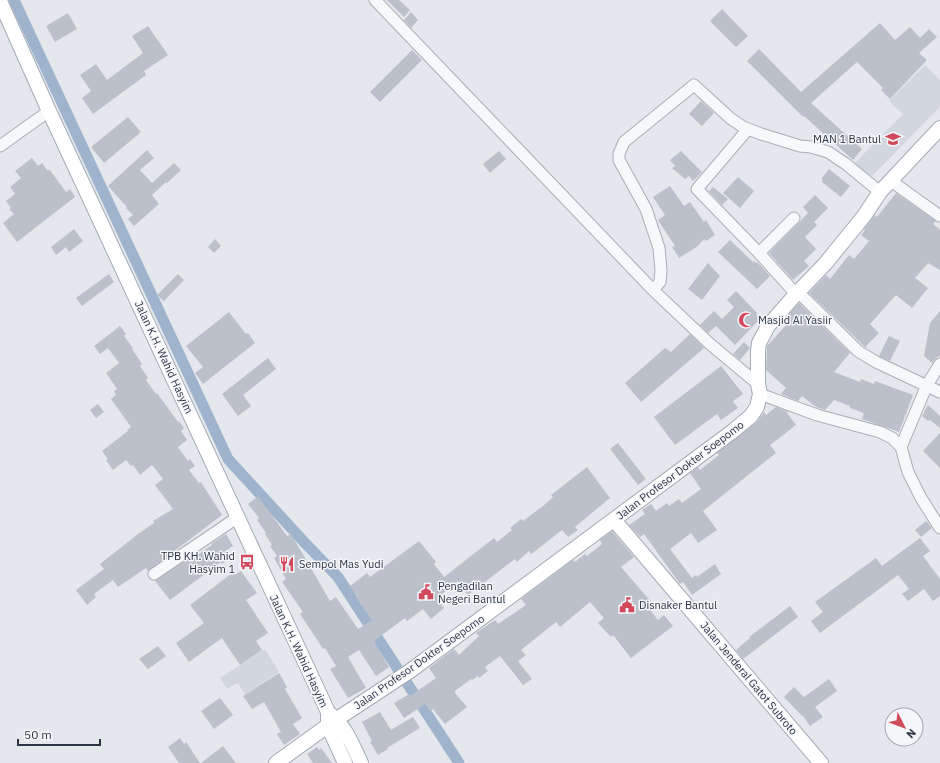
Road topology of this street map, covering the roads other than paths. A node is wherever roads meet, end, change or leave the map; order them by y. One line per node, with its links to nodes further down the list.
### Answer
1 (375, 0): 12 (street)
2 (0, 1): 3 (main road, Jalan K.H. Wahid Hasyim)
3 (49, 111): 6 (street); 19 (main road, Jalan K.H. Wahid Hasyim)
4 (940, 128): 7 (main road, Jalan Profesor Dokter Soepomo)
5 (748, 129): 8 (street); 11 (street); 12 (street)
6 (0, 146)
7 (891, 181): 8 (main road, Jalan Profesor Dokter Soepomo); 9 (street)
8 (880, 192): 13 (main road, Jalan Profesor Dokter Soepomo)
9 (940, 216)
10 (794, 218): 11 (street)
11 (759, 253): 13 (street)
12 (654, 290): 16 (street)
13 (797, 293): 15 (street); 16 (main road, Jalan Profesor Dokter Soepomo)
14 (940, 364): 15 (street)
15 (926, 385): 17 (street); 18 (street)
16 (759, 389): 18 (street); 20 (main road, Jalan Profesor Dokter Soepomo)
17 (940, 392)
18 (901, 447): 21 (street)
19 (238, 517): 22 (street); 23 (main road, Jalan K.H. Wahid Hasyim)
20 (614, 520): 23 (main road, Jalan Profesor Dokter Soepomo); 27 (main road, Jalan Jenderal Gatot Subroto)
21 (938, 521)
22 (154, 574)
23 (331, 719): 24 (main road, Jalan Profesor Dokter Soepomo); 25 (main road); 26 (main road)
24 (276, 763)
25 (344, 763)
26 (361, 763)
27 (821, 763)

